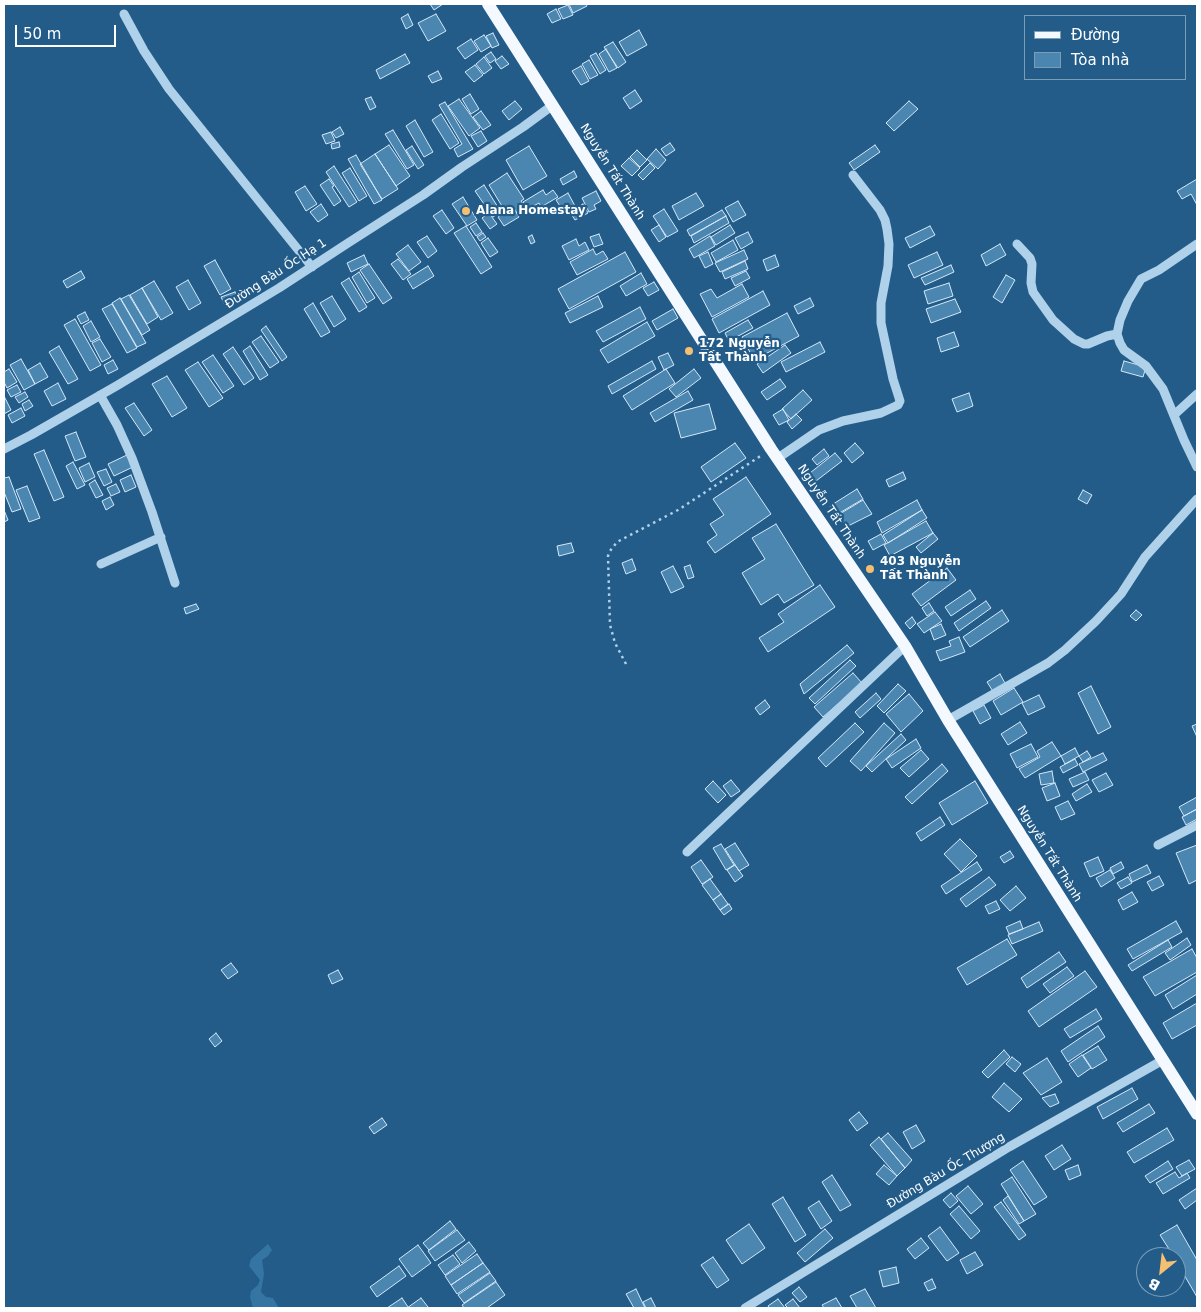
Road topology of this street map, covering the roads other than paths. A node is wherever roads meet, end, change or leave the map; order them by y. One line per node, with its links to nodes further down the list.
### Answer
1 (488, 4): 3 (main road, Nguyễn Tất Thành)
2 (124, 14): 7 (street)
3 (554, 105): 7 (street, Đường Bàu Ốc Hạ 1); 13 (main road, Nguyễn Tất Thành)
4 (853, 175): 13 (street)
5 (1017, 244): 8 (street)
6 (1197, 244): 8 (street)
7 (312, 267): 10 (street, Đường Bàu Ốc Hạ 1)
8 (1117, 334): 11 (street)
9 (1197, 394): 11 (street)
10 (100, 395): 12 (street, Đường Bàu Ốc Hạ 1); 16 (street)
11 (1174, 415): 14 (street)
12 (4, 448)
13 (775, 453): 19 (main road, Nguyễn Tất Thành)
14 (1197, 467)
15 (1197, 499): 20 (street)
16 (161, 537): 17 (street); 18 (street)
17 (101, 564)
18 (175, 583)
19 (905, 646): 20 (main road, Nguyễn Tất Thành); 23 (street)
20 (948, 720): 24 (main road, Nguyễn Tất Thành)
21 (1197, 825): 22 (street)
22 (1158, 845)
23 (687, 852)
24 (1163, 1060): 25 (main road, Nguyễn Tất Thành); 26 (street, Đường Bàu Ốc Thượng)
25 (1197, 1114)
26 (745, 1308)

